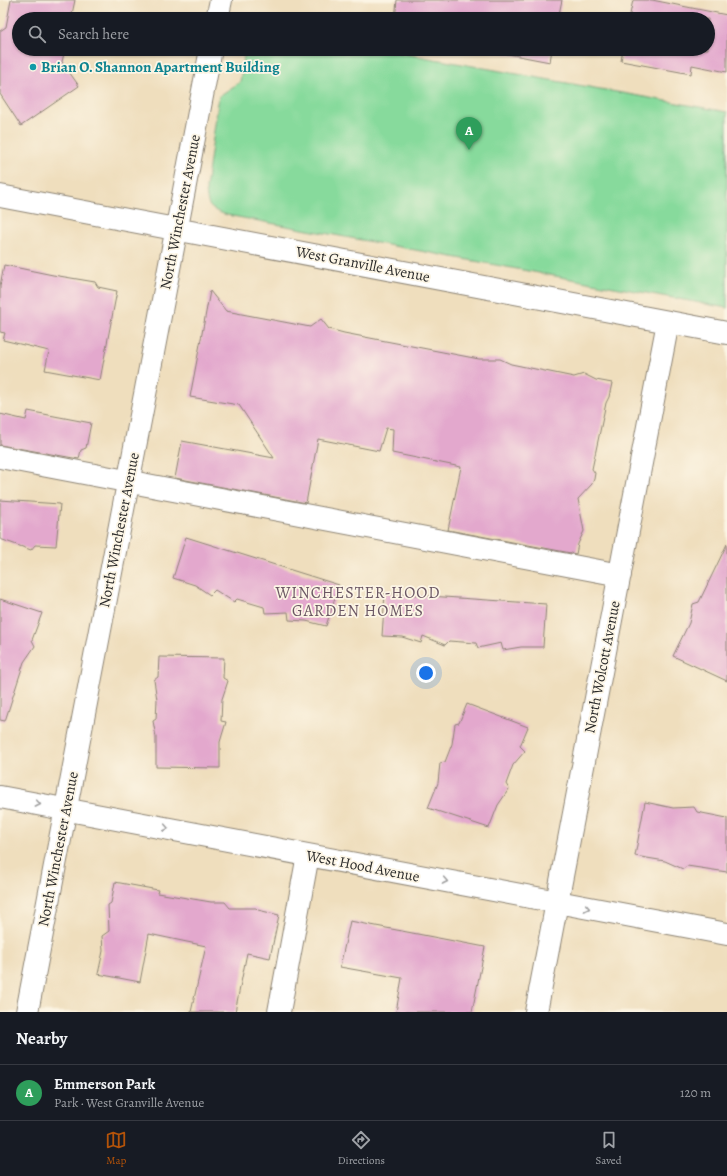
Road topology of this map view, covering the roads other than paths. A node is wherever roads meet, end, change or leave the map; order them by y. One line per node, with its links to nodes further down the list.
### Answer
1 (221, 0): 2 (street)
2 (218, 12)
3 (211, 56): 5 (street, North Winchester Avenue)
4 (0, 196): 5 (street, West Granville Avenue)
5 (177, 229): 6 (street, West Granville Avenue); 9 (street, North Winchester Avenue)
6 (668, 322): 7 (street, West Granville Avenue); 10 (street, North Wolcott Avenue)
7 (727, 333)
8 (0, 456): 9 (street)
9 (128, 482): 10 (street); 12 (street, North Winchester Avenue)
10 (620, 575): 14 (street, North Wolcott Avenue)
11 (0, 797): 12 (street, West Hood Avenue, one-way to 12)
12 (66, 809): 13 (street, West Hood Avenue, one-way to 13); 16 (street, North Winchester Avenue)
13 (308, 855): 14 (street, West Hood Avenue, one-way to 14); 17 (street)
14 (557, 902): 15 (street, West Hood Avenue, one-way to 15); 18 (street, North Wolcott Avenue)
15 (727, 934)
16 (26, 1012)
17 (279, 1012)
18 (536, 1012)

